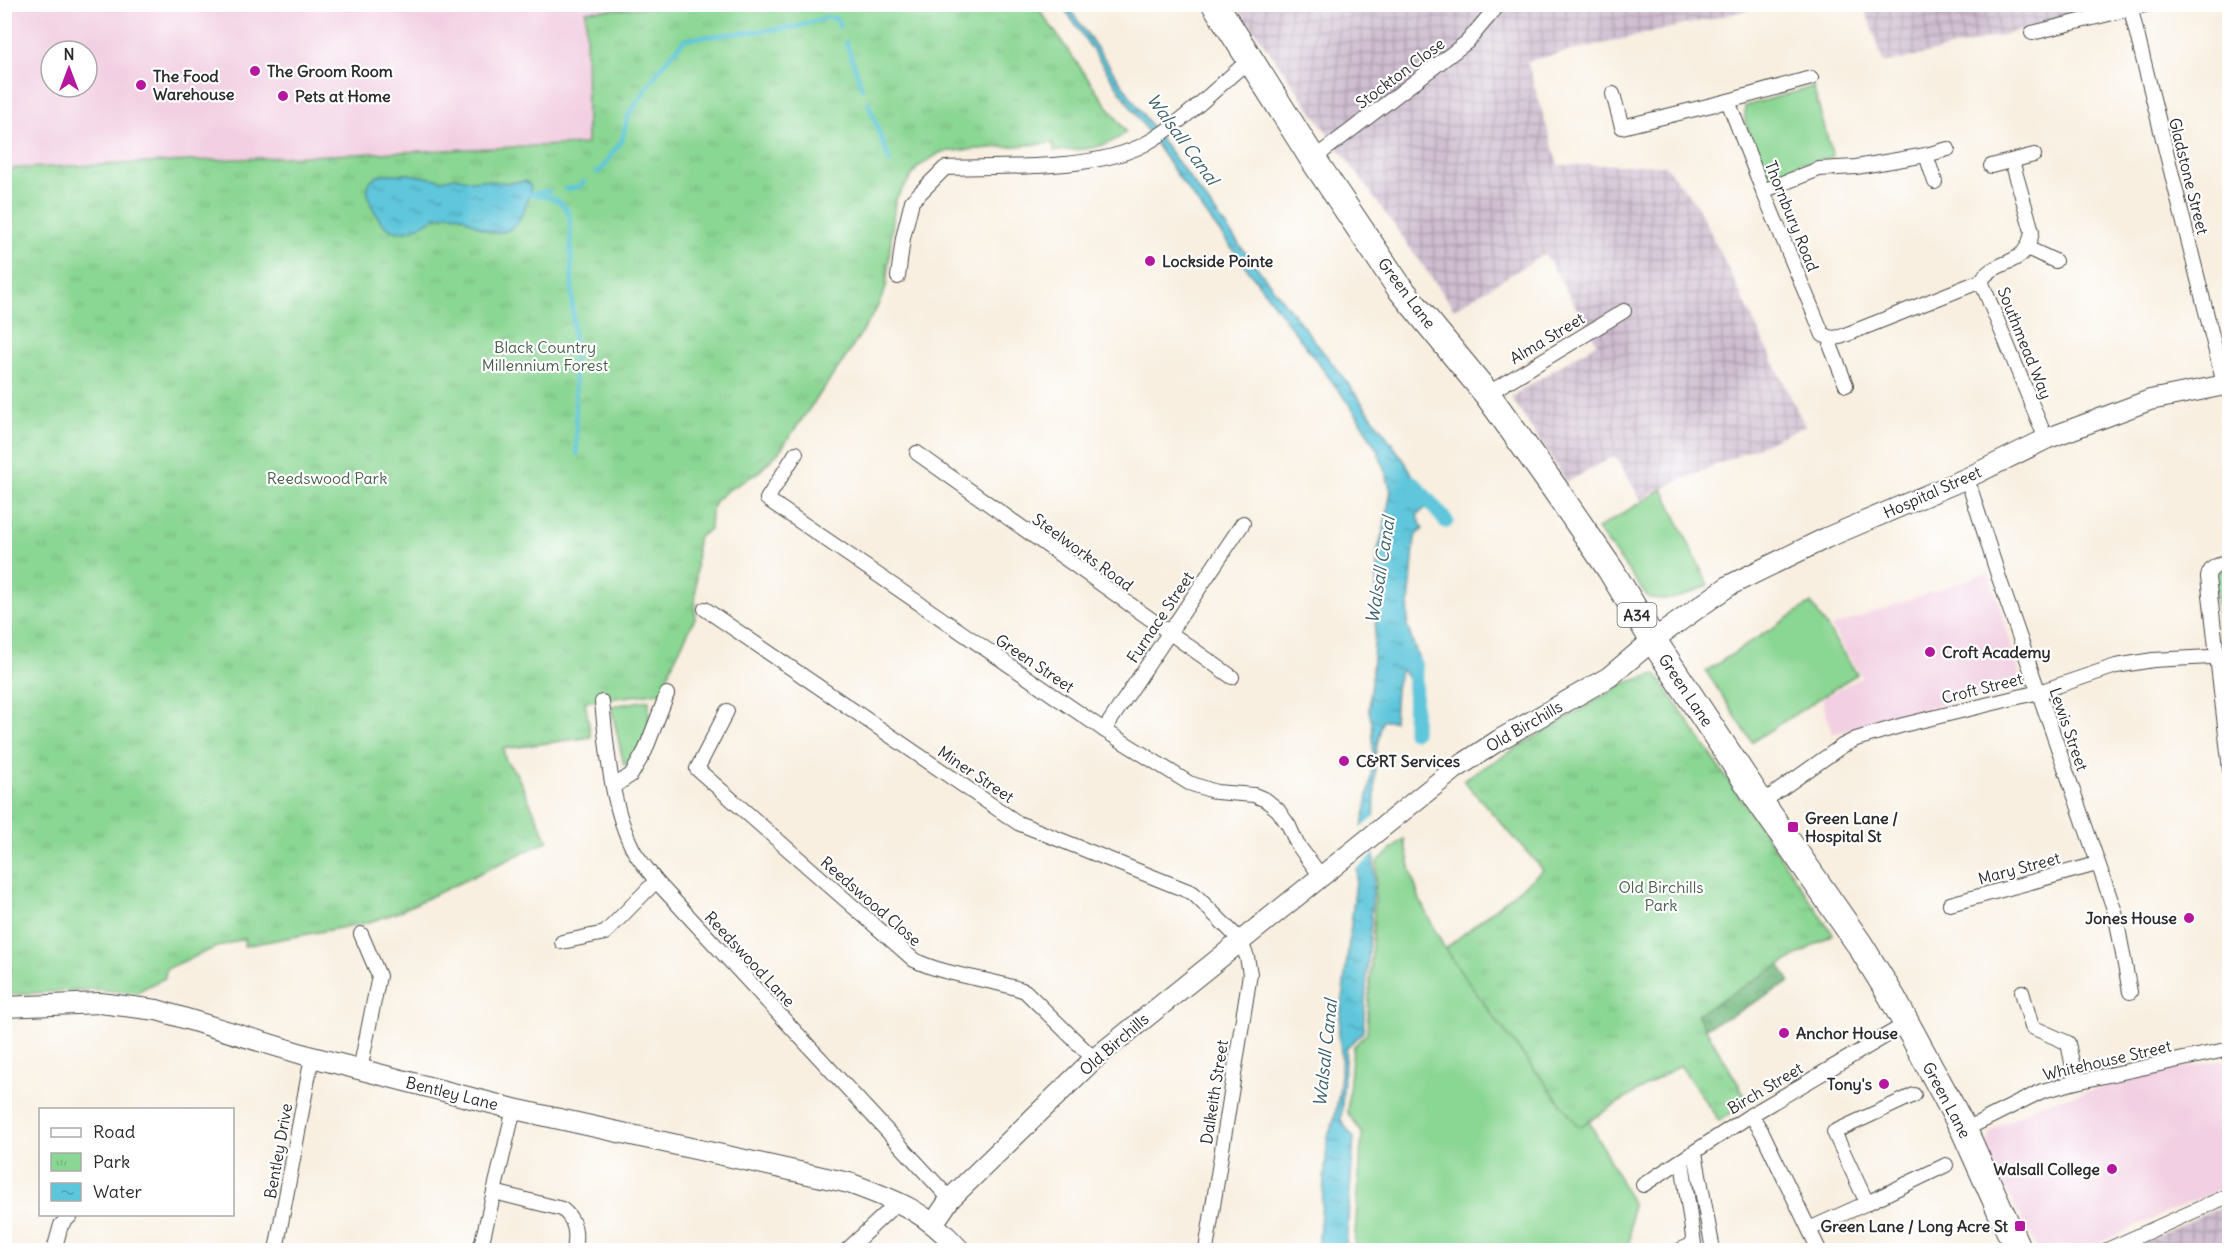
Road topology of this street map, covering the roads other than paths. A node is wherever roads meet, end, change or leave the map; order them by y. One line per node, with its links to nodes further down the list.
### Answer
1 (1215, 4): 6 (highway, Green Lane / A34)
2 (1499, 4): 13 (street, Stockton Close)
3 (2150, 4): 4 (street)
4 (2131, 10): 5 (street); 24 (street, Gladstone Street)
5 (2031, 33)
6 (1249, 60): 13 (highway, Green Lane / A34); 20 (street)
7 (1811, 78): 9 (street)
8 (1613, 93): 9 (street)
9 (1728, 101): 17 (street, Thornbury Road)
10 (1948, 149): 11 (street)
11 (1926, 155): 16 (street); 17 (street)
12 (2034, 155): 14 (street)
13 (1313, 159): 26 (highway, Green Lane / A34)
14 (2012, 161): 15 (street); 18 (street)
15 (1991, 166)
16 (1935, 182)
17 (1763, 191): 23 (street, Thornbury Road)
18 (2027, 248): 19 (street); 21 (street, Southmead Way)
19 (2055, 261)
20 (898, 277)
21 (1981, 281): 23 (street); 27 (street, Southmead Way)
22 (1624, 311): 26 (street, Alma Street)
23 (1832, 338): 25 (street, Thornbury Road)
24 (2227, 384): 27 (street, Hospital Street)
25 (1845, 385)
26 (1487, 394): 35 (highway, Green Lane / A34)
27 (2046, 439): 30 (street, Hospital Street)
28 (796, 453): 42 (street, Green Street)
29 (917, 453): 34 (street, Steelworks Road)
30 (1967, 478): 35 (street, Hospital Street); 38 (street, Lewis Street)
31 (1243, 523): 34 (street, Furnace Street)
32 (2229, 563): 36 (street)
33 (705, 609): 51 (street, Miner Street)
34 (1169, 633): 37 (street, Steelworks Road); 42 (street, Furnace Street)
35 (1653, 640): 45 (highway, Green Lane / A34); 47 (street, Old Birchills)
36 (2223, 657): 38 (street, Croft Street); 43 (street)
37 (1232, 676)
38 (2039, 692): 45 (street, Croft Street); 46 (street, Lewis Street)
39 (667, 694): 44 (street)
40 (602, 702): 44 (street, Reedswood Lane)
41 (727, 711): 59 (street, Reedswood Close)
42 (1104, 730): 47 (street, Green Street)
43 (2229, 770)
44 (614, 786): 48 (street, Reedswood Lane)
45 (1761, 803): 56 (highway, Green Lane / A34)
46 (2097, 864): 49 (street, Mary Street); 54 (street, Lewis Street)
47 (1321, 876): 51 (street, Old Birchills)
48 (656, 881): 52 (street); 72 (street, Reedswood Lane)
49 (1950, 904)
50 (361, 934): 60 (street)
51 (1240, 940): 59 (street, Old Birchills); 84 (street, Dalkeith Street)
52 (562, 942)
53 (2022, 992): 61 (street)
54 (2130, 992)
55 (4, 1007): 58 (street, Bentley Lane)
56 (1906, 1024): 64 (street, Birch Street); 65 (highway, Green Lane / A34)
57 (2229, 1049): 61 (street, Whitehouse Street)
58 (312, 1057): 60 (street, Bentley Lane); 79 (street, Bentley Drive)
59 (1094, 1059): 72 (street, Old Birchills)
60 (360, 1070): 63 (street, Bentley Lane)
61 (2076, 1082): 65 (street, Whitehouse Street)
62 (1914, 1095): 74 (street)
63 (514, 1109): 70 (street); 73 (street, Bentley Lane)
64 (1751, 1115): 66 (street, Birch Street); 77 (street)
65 (1964, 1130): 88 (highway, Green Lane / A34)
66 (1695, 1153): 67 (street, Birch Street); 86 (street)
67 (1682, 1161): 69 (street, Birch Street); 85 (street)
68 (1946, 1165): 74 (street)
69 (1643, 1185)
70 (494, 1192): 80 (street); 81 (street)
71 (2229, 1195): 89 (street)
72 (950, 1199): 76 (street, Old Birchills)
73 (899, 1201): 76 (street); 82 (street)
74 (1867, 1203): 77 (street)
75 (71, 1216): 78 (street)
76 (933, 1224): 83 (street)
77 (1809, 1229): 87 (street)
78 (54, 1251)
79 (276, 1251)
80 (480, 1251)
81 (574, 1251)
82 (847, 1251)
83 (960, 1251)
84 (1206, 1251)
85 (1680, 1251)
86 (1713, 1251)
87 (1819, 1251)
88 (2018, 1251)
89 (2107, 1251)

